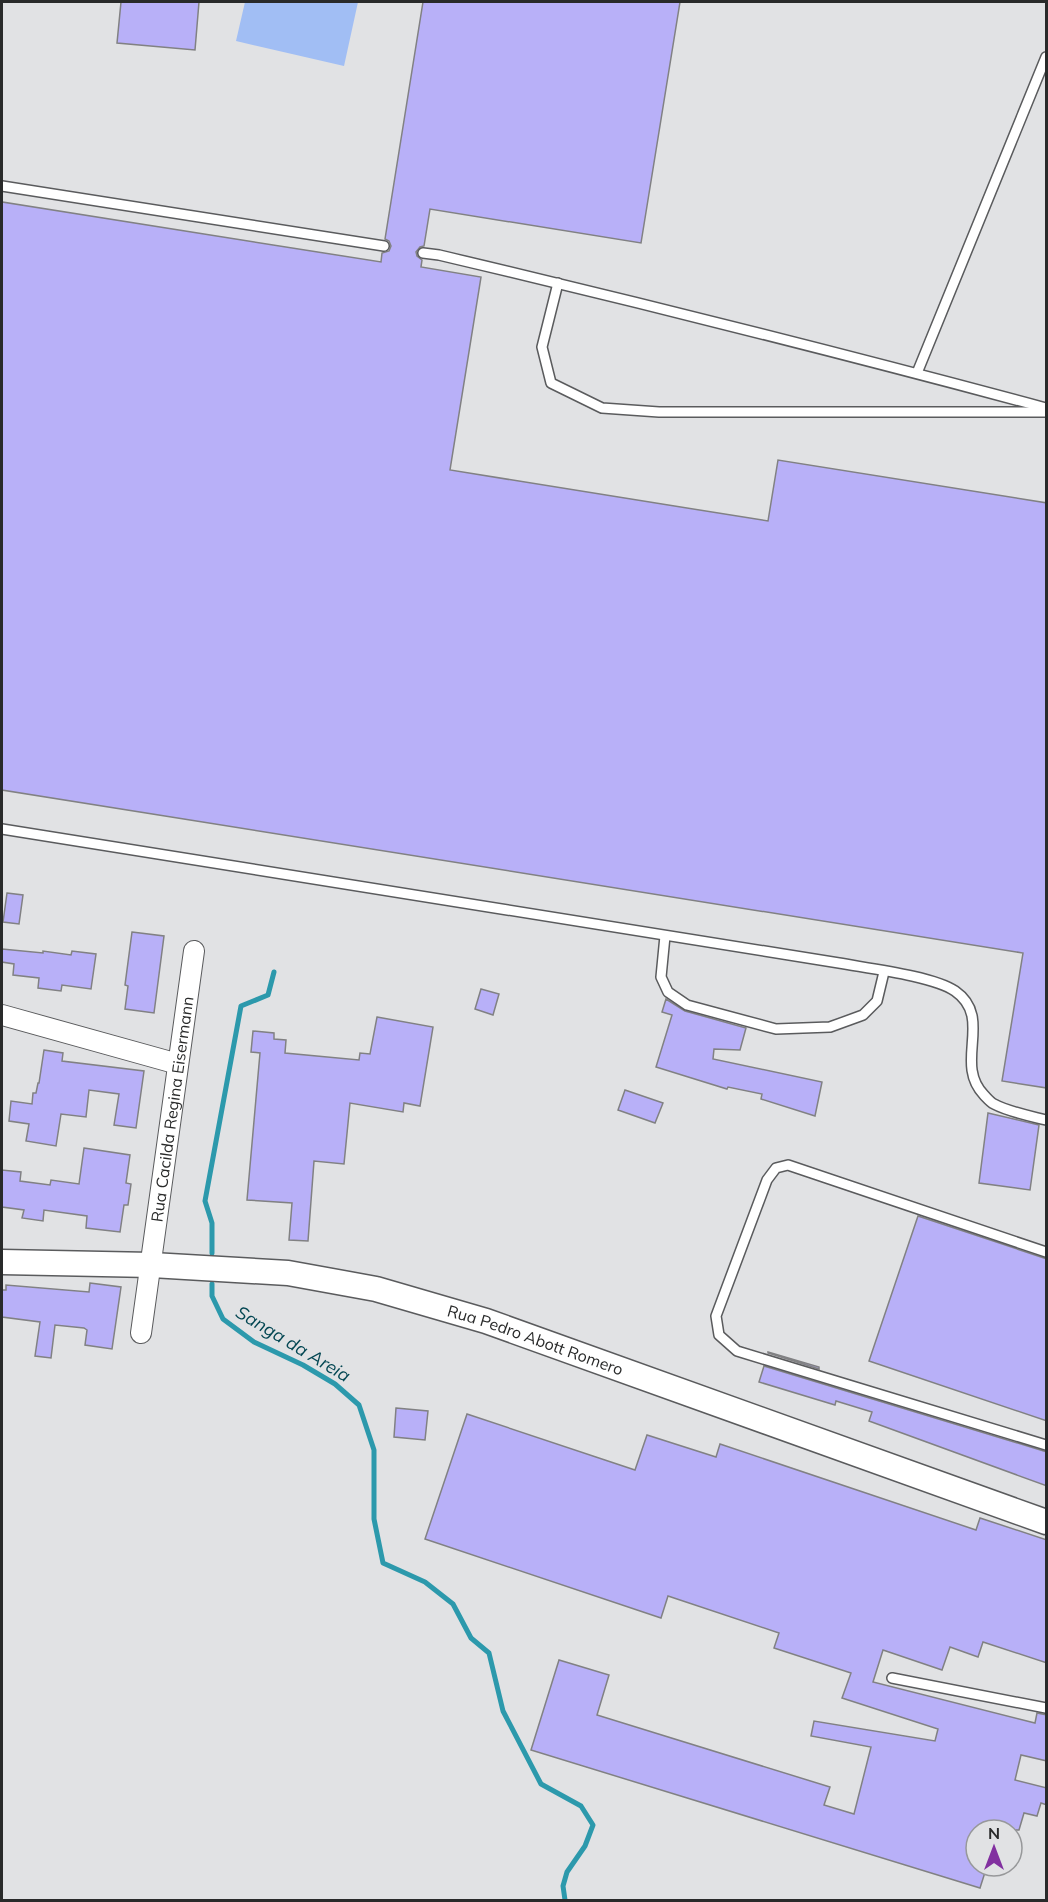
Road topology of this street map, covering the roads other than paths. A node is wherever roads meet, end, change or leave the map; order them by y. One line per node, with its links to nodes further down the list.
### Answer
1 (1047, 57): 6 (lane)
2 (2, 186): 3 (lane)
3 (384, 246)
4 (423, 253): 5 (lane)
5 (558, 284): 6 (lane); 7 (lane)
6 (917, 373): 7 (lane)
7 (1047, 410)
8 (2, 829): 9 (lane)
9 (665, 936): 11 (lane); 11 (lane)
10 (194, 951): 13 (street, Rua Cacilda Regina Eisermann)
11 (884, 972): 14 (lane)
12 (2, 1015): 13 (street)
13 (178, 1064): 17 (street, Rua Cacilda Regina Eisermann)
14 (1047, 1120)
15 (1047, 1252): 19 (lane)
16 (2, 1262): 17 (street, Rua Pedro Abott Romero)
17 (152, 1265): 18 (street, Rua Cacilda Regina Eisermann); 20 (street, Rua Pedro Abott Romero)
18 (141, 1334)
19 (1047, 1445)
20 (1047, 1522)
21 (892, 1678): 22 (lane)
22 (1047, 1708)

